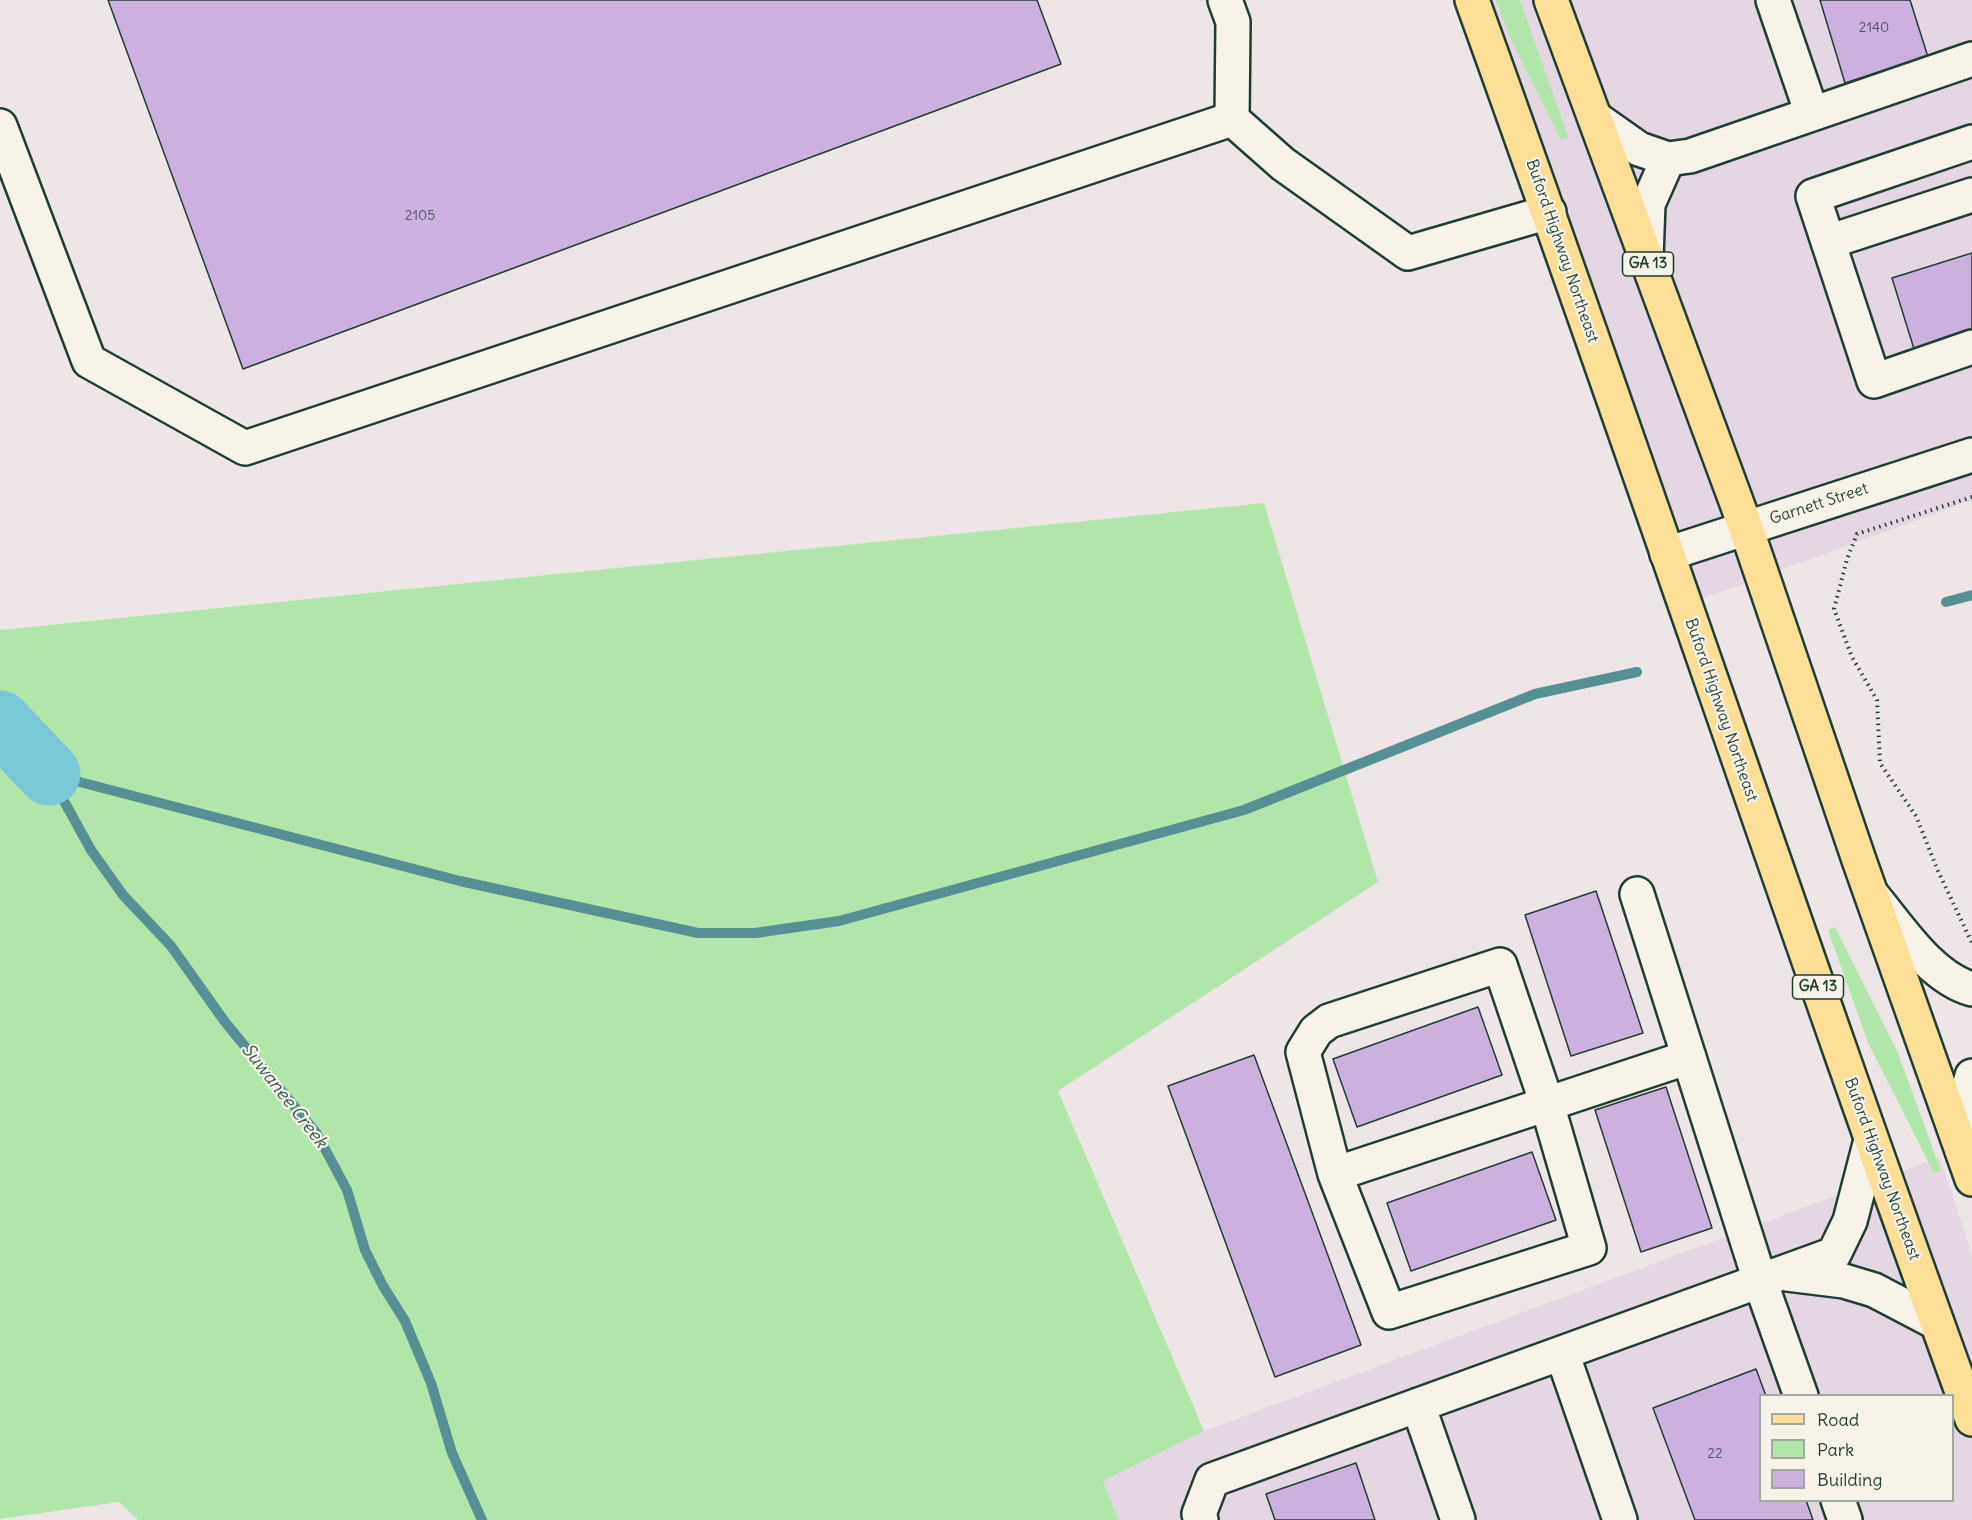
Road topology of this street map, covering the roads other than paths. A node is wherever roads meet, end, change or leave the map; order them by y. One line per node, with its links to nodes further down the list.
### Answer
1 (1225, 0): 8 (street)
2 (1472, 0): 13 (main road, Buford Highway Northeast / GA 13)
3 (1551, 0): 7 (main road, GA 13)
4 (1773, 0): 6 (street)
5 (1972, 59): 6 (street)
6 (1812, 114): 11 (street)
7 (1595, 118): 11 (street); 15 (main road, GA 13)
8 (1232, 119): 9 (street); 13 (street)
9 (0, 126)
10 (1972, 142): 14 (street)
11 (1668, 159): 15 (street)
12 (1972, 195): 14 (street)
13 (1549, 212): 19 (main road, Buford Highway Northeast / GA 13)
14 (1828, 242): 16 (street)
15 (1646, 258): 18 (main road, GA 13)
16 (1972, 347)
17 (1972, 455): 18 (street, Garnett Street)
18 (1746, 528): 19 (street, Garnett Street); 20 (main road, GA 13)
19 (1667, 554): 26 (main road, Buford Highway Northeast / GA 13)
20 (1870, 892): 22 (street); 27 (main road, GA 13)
21 (1637, 894): 23 (street)
22 (1972, 988)
23 (1689, 1057): 25 (street); 29 (street)
24 (1972, 1076): 27 (street)
25 (1547, 1104): 28 (street); 28 (street); 28 (street)
26 (1871, 1140): 29 (street); 30 (main road, Buford Highway Northeast / GA 13)
27 (1967, 1166)
28 (1335, 1174)
29 (1771, 1277): 30 (street); 31 (street); 32 (street)
30 (1937, 1323): 34 (main road, Buford Highway Northeast / GA 13)
31 (1562, 1353): 33 (street); 38 (street)
32 (1801, 1394)
33 (1418, 1405): 36 (street); 37 (street)
34 (1972, 1419)
35 (1839, 1502): 39 (street)
36 (1201, 1520)
37 (1458, 1520)
38 (1620, 1520)
39 (1845, 1520)

